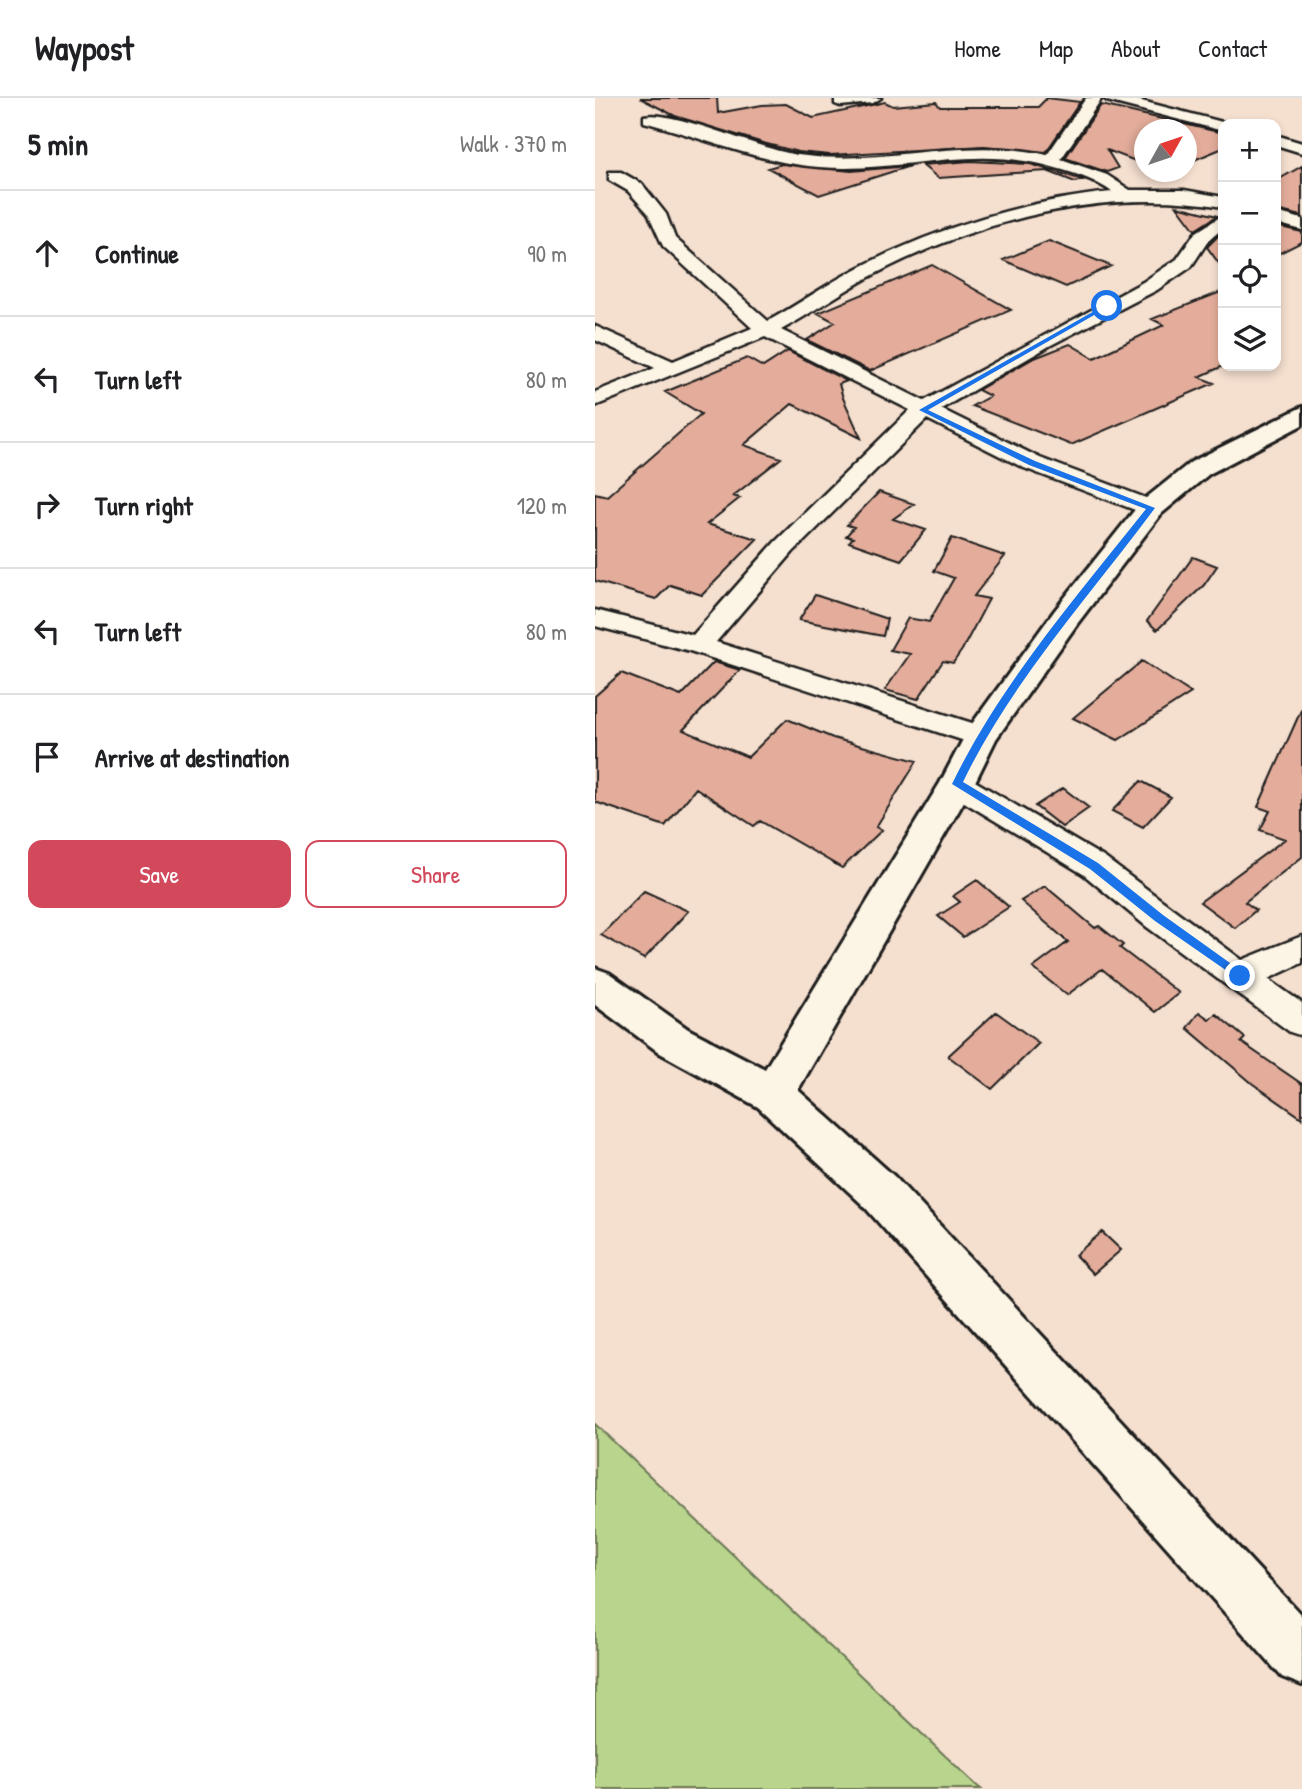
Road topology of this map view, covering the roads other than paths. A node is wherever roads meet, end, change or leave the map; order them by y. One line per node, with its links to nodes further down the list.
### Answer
1 (873, 98): 4 (street)
2 (1094, 98): 9 (street)
3 (1112, 98): 6 (street)
4 (840, 101)
5 (649, 119): 9 (street)
6 (1218, 125)
7 (1281, 142): 8 (street)
8 (1302, 148)
9 (1052, 160): 11 (street)
10 (615, 176): 16 (street)
11 (1126, 195): 12 (street); 16 (street)
12 (1218, 201)
13 (1281, 219): 15 (street)
14 (1218, 224): 20 (street)
15 (1302, 225)
16 (766, 330): 18 (street); 20 (street)
17 (595, 332): 18 (street)
18 (671, 368): 19 (street)
19 (595, 400)
20 (923, 410): 22 (street); 24 (street)
21 (1302, 415): 22 (street)
22 (1151, 508): 25 (street)
23 (595, 618): 24 (street)
24 (699, 645): 25 (street)
25 (981, 736): 26 (street)
26 (957, 784): 28 (street); 31 (street)
27 (1302, 949): 28 (street)
28 (1240, 976): 30 (street)
29 (595, 984): 31 (street)
30 (1302, 1022)
31 (773, 1094): 32 (street)
32 (1302, 1657)

